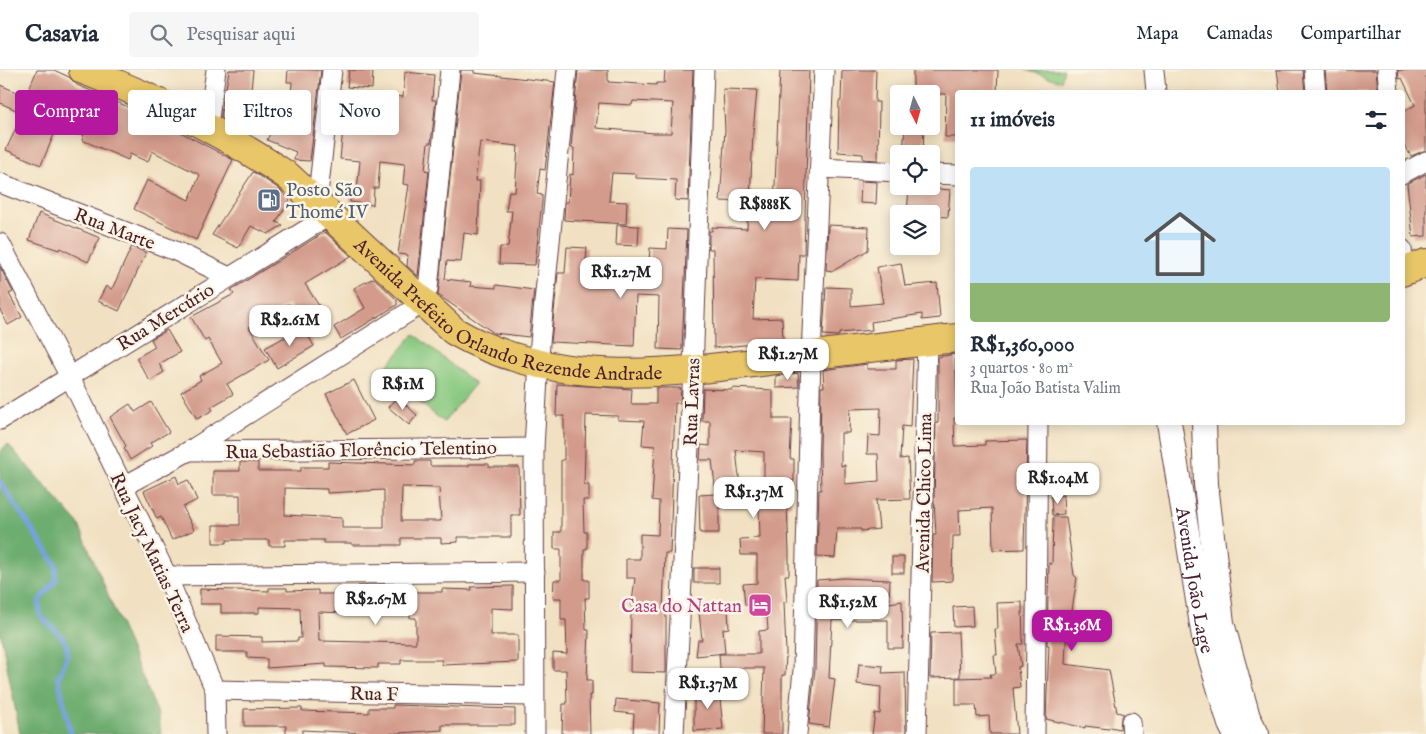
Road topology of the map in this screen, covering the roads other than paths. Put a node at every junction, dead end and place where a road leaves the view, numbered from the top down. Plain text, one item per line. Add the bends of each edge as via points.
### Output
1 (216, 70) edge
2 (332, 70) edge
3 (450, 70) edge
4 (567, 70) edge
5 (704, 70) edge
6 (824, 70) edge
7 (1154, 70) edge
8 (1314, 70) edge
9 (1387, 70) edge
10 (94, 72) edge
11 (133, 90) edge
12 (213, 90) edge
13 (1156, 90) edge
14 (1316, 90) edge
15 (1389, 90) edge
16 (215, 129) edge
17 (1426, 160) edge
18 (820, 168) junction
19 (890, 172) edge
20 (1405, 172) edge
21 (940, 174) edge
22 (955, 175) edge
23 (0, 183) edge
24 (324, 209) junction
25 (0, 243) edge
26 (229, 277) junction
27 (423, 303) junction
28 (955, 338) edge
29 (927, 341) junction
30 (811, 355) junction
31 (538, 365) junction
32 (693, 370) junction
33 (69, 375) junction
34 (0, 420) edge
35 (1038, 425) edge
36 (1169, 425) edge
37 (1204, 425) edge
38 (534, 448) junction
39 (189, 450) junction
40 (124, 486) junction
41 (535, 572) junction
42 (167, 576) junction
43 (215, 690) junction
44 (534, 696) junction
45 (1041, 733) edge
46 (216, 734) edge
47 (535, 734) edge
48 (674, 734) edge
49 (797, 734) edge
50 (917, 734) edge
51 (1235, 734) edge
52 (1257, 734) edge

1 - 12 street
2 - 24 street
3 - 27 street via 428,289
4 - 31 street
5 - 32 street, Rua Lavras
6 - 18 street
7 - 13 street
8 - 14 street
9 - 15 street
10 - 11 main road, Avenida Prefeito Orlando Rezende Andrade
16 - 24 main road, Avenida Prefeito Orlando Rezende Andrade via 288,176
17 - 20 street
18 - 19 street
18 - 30 street
21 - 22 street
23 - 26 street, Rua Marte via 178,252
24 - 26 street, Rua Mercúrio
24 - 27 main road, Avenida Prefeito Orlando Rezende Andrade
25 - 33 street, Rua Jacy Matias Terra
26 - 33 street, Rua Mercúrio
27 - 31 main road, Avenida Prefeito Orlando Rezende Andrade via 454,331 474,342
27 - 39 street
28 - 29 main road, Avenida Prefeito Orlando Rezende Andrade
29 - 30 main road, Avenida Prefeito Orlando Rezende Andrade
29 - 50 street, Avenida Chico Lima
30 - 32 main road, Avenida Prefeito Orlando Rezende Andrade
30 - 49 street via 803,670
31 - 32 main road, Avenida Prefeito Orlando Rezende Andrade via 616,374
31 - 38 street
32 - 48 street, Rua Lavras
33 - 34 street, Rua Mercúrio
33 - 40 street, Rua Jacy Matias Terra
35 - 45 street
36 - 51 street, Avenida João Lage via 1204,637
37 - 52 street, Avenida João Lage via 1206,484 1222,623 1248,718
38 - 39 street, Rua Sebastião Florêncio Telentino
38 - 41 street
39 - 40 street
40 - 42 street, Rua Jacy Matias Terra
41 - 42 street
41 - 44 street
42 - 43 street, Rua Jacy Matias Terra
43 - 44 street, Rua F
43 - 46 street, Rua Jacy Matias Terra
44 - 47 street

